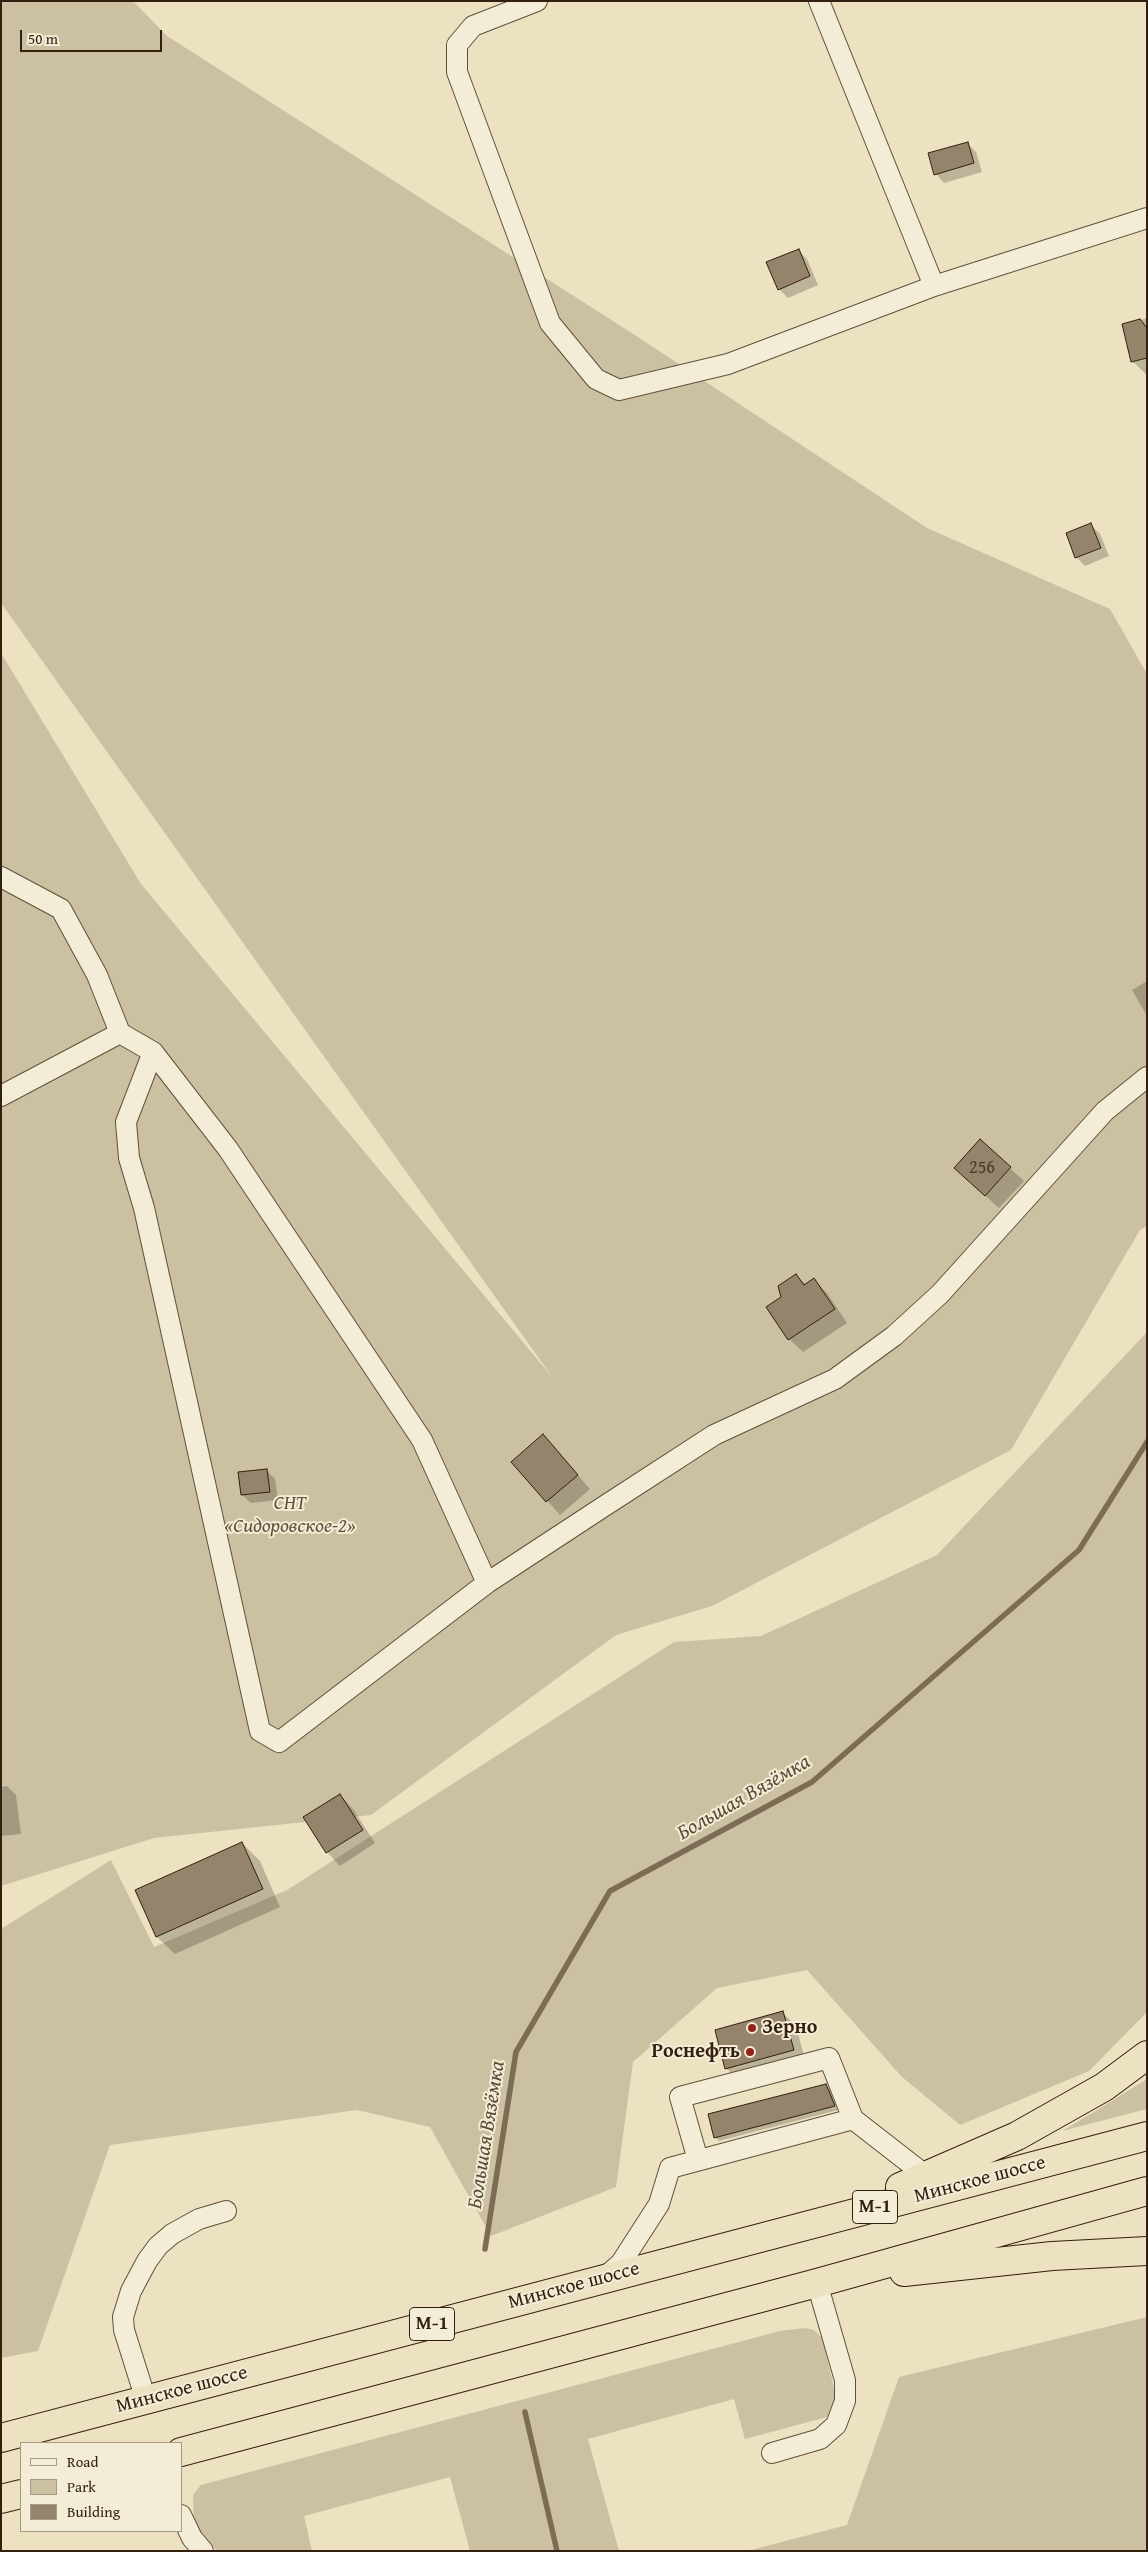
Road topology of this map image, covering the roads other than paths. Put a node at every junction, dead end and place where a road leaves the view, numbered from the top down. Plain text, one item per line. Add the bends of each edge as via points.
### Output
1 (537, 1) edge
2 (819, 1) edge
3 (1147, 218) edge
4 (934, 286) junction
5 (1, 876) edge
6 (120, 1033) junction
7 (153, 1052) junction
8 (1147, 1077) edge
9 (1, 1096) edge
10 (487, 1583) junction
11 (1147, 2056) edge
12 (853, 2119) junction
13 (1147, 2136) edge
14 (698, 2160) junction
15 (925, 2175) junction
16 (1147, 2191) edge
17 (226, 2211) dead end
18 (820, 2222) junction
19 (1147, 2252) edge
20 (604, 2278) junction
21 (824, 2281) junction
22 (146, 2400) junction
23 (1, 2438) edge
24 (182, 2452) edge
25 (772, 2453) dead end
26 (20, 2494) edge
27 (1, 2499) edge
28 (182, 2517) edge
29 (203, 2551) edge

1 - 4 street via 473,26 457,45 457,72 550,323 596,379 619,390 728,364
2 - 4 street
3 - 4 street
5 - 6 street via 61,909 97,975
6 - 7 street
6 - 9 street
7 - 10 street via 228,1149 422,1440
7 - 10 street via 126,1122 129,1158 144,1208 260,1731 279,1742
8 - 10 street via 1105,1111 940,1294 894,1336 835,1379 714,1435
11 - 15 highway via 1104,2087 1017,2136
12 - 14 street
12 - 14 street via 829,2058 680,2097
12 - 15 street
13 - 18 highway, Минское шоссе / М-1
14 - 20 street via 670,2168 659,2204 621,2263
15 - 18 highway
16 - 21 highway
17 - 22 street via 199,2219 172,2234 152,2254 131,2291 123,2317 124,2330
18 - 20 highway, Минское шоссе / М-1
19 - 21 highway via 1052,2256
20 - 22 highway, Минское шоссе / М-1
21 - 24 highway
21 - 25 street via 844,2380 845,2401 836,2425 820,2439
22 - 23 highway, Минское шоссе / М-1
26 - 27 highway
28 - 29 street via 192,2538

